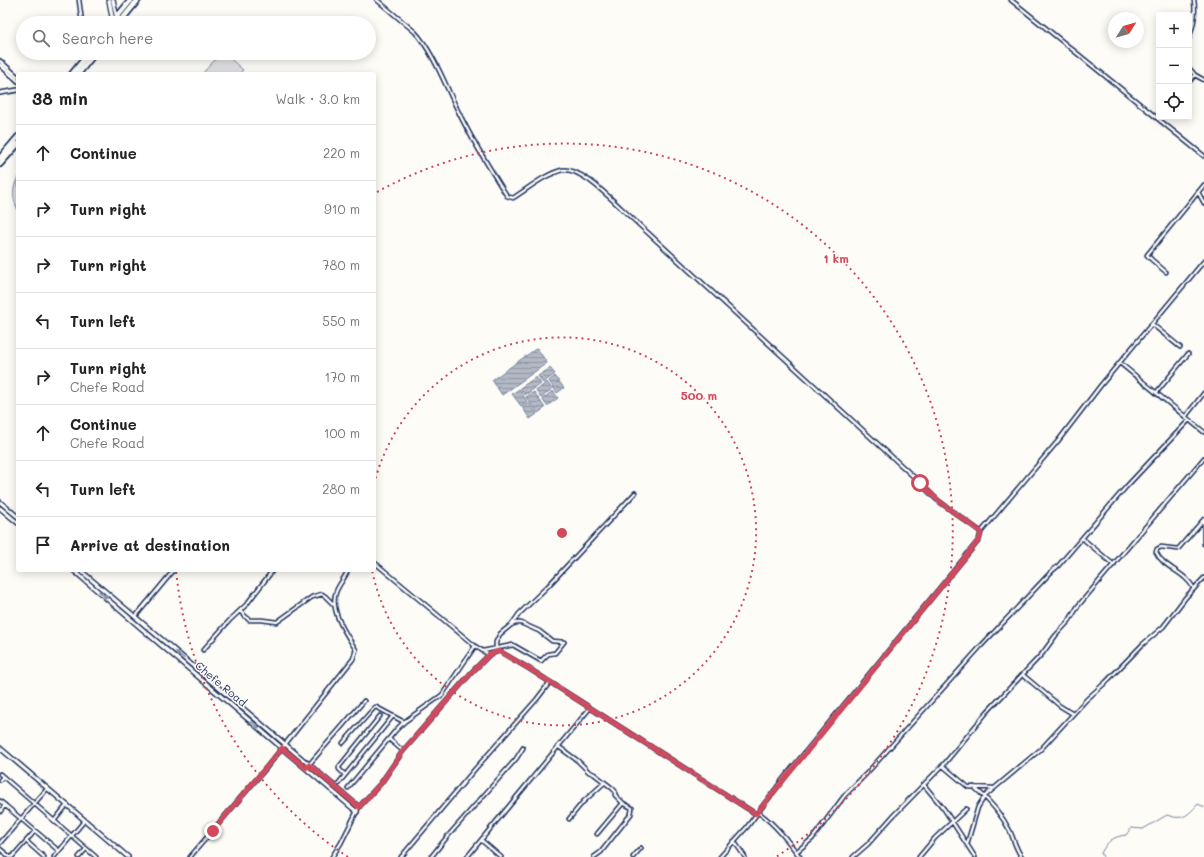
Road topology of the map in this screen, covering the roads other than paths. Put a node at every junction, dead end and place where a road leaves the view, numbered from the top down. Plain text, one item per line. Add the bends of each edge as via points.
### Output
1 (79, 0) edge
2 (109, 0) edge
3 (113, 0) edge
4 (131, 0) edge
5 (138, 0) edge
6 (378, 0) edge
7 (1011, 0) edge
8 (1194, 0) edge
9 (81, 16) edge
10 (112, 16) edge
11 (117, 16) edge
12 (121, 16) edge
13 (123, 16) edge
14 (1192, 31) edge
15 (82, 60) edge
16 (89, 60) edge
17 (0, 61) edge
18 (0, 65) edge
19 (1192, 71) edge
20 (74, 72) edge
21 (80, 72) edge
22 (1196, 74) junction
23 (16, 75) edge
24 (1192, 79) edge
25 (16, 80) edge
26 (1204, 80) edge
27 (16, 90) edge
28 (0, 93) edge
29 (1156, 116) edge
30 (1161, 120) edge
31 (16, 139) edge
32 (16, 146) edge
33 (1, 156) edge
34 (1204, 156) edge
35 (0, 164) edge
36 (1204, 185) edge
37 (1198, 192) junction
38 (1204, 203) edge
39 (1204, 261) edge
40 (1166, 272) dead end
41 (1152, 324) junction
42 (1180, 347) dead end
43 (1188, 354) dead end
44 (1120, 363) junction
45 (1156, 393) junction
46 (1204, 393) edge
47 (1185, 417) junction
48 (1189, 420) junction
49 (1204, 432) edge
50 (1204, 458) edge
51 (635, 493) dead end
52 (0, 502) edge
53 (0, 508) edge
54 (16, 515) edge
55 (1204, 519) edge
56 (16, 521) edge
57 (981, 532) junction
58 (1082, 538) junction
59 (1204, 544) edge
60 (376, 564) edge
61 (1114, 565) junction
62 (75, 572) edge
63 (82, 572) edge
64 (172, 572) edge
65 (272, 572) edge
66 (347, 572) edge
67 (1204, 578) edge
68 (1194, 589) junction
69 (334, 605) junction
70 (240, 611) junction
71 (135, 617) junction
72 (511, 625) junction
73 (475, 646) junction
74 (496, 648) junction
75 (203, 650) dead end
76 (482, 651) junction
77 (489, 655) junction
78 (1023, 675) junction
79 (550, 682) junction
80 (364, 701) dead end
81 (590, 708) junction
82 (1073, 714) junction
83 (380, 716) dead end
84 (393, 716) junction
85 (404, 722) junction
86 (389, 739) junction
87 (343, 743) dead end
88 (284, 744) junction
89 (559, 747) junction
90 (282, 748) junction
91 (523, 748) dead end
92 (1, 750) edge
93 (403, 751) junction
94 (309, 765) junction
95 (942, 766) junction
96 (306, 768) junction
97 (0, 774) edge
98 (345, 775) junction
99 (3, 777) junction
100 (0, 780) edge
101 (604, 783) junction
102 (338, 784) dead end
103 (924, 785) junction
104 (974, 787) junction
105 (348, 788) dead end
106 (993, 788) junction
107 (47, 789) junction
108 (985, 796) junction
109 (0, 801) edge
110 (623, 803) junction
111 (33, 804) junction
112 (5, 805) junction
113 (67, 805) junction
114 (359, 807) junction
115 (966, 809) dead end
116 (0, 812) edge
117 (357, 812) junction
118 (756, 814) junction
119 (22, 818) junction
120 (85, 820) junction
121 (569, 820) dead end
122 (54, 821) junction
123 (953, 822) junction
124 (36, 831) junction
125 (597, 834) dead end
126 (72, 836) junction
127 (482, 840) junction
128 (26, 841) junction
129 (734, 841) junction
130 (0, 843) edge
131 (967, 844) junction
132 (86, 848) junction
133 (641, 848) dead end
134 (0, 849) edge
135 (59, 851) junction
136 (796, 852) junction
137 (11, 857) edge
138 (44, 857) edge
139 (54, 857) edge
140 (79, 857) edge
141 (96, 857) edge
142 (128, 857) edge
143 (190, 857) edge
144 (332, 857) edge
145 (401, 857) edge
146 (431, 857) edge
147 (467, 857) edge
148 (501, 857) edge
149 (594, 857) edge
150 (633, 857) edge
151 (720, 857) edge
152 (746, 857) edge
153 (800, 857) edge
154 (853, 857) edge
155 (918, 857) edge
156 (975, 857) edge
157 (1022, 857) edge

1 - 9 street
2 - 10 main road
3 - 11 main road
4 - 12 highway
5 - 13 highway
6 - 57 street via 420,38 466,128 507,196 513,198 563,170 573,171 585,178 658,242 936,499
7 - 29 street
8 - 14 street
15 - 20 highway
16 - 21 highway
17 - 23 street
18 - 25 street
19 - 22 street
22 - 24 street
22 - 26 street
27 - 28 street
30 - 34 street
31 - 33 highway
32 - 35 highway
36 - 37 street
37 - 38 street
37 - 40 street via 1147,255
39 - 41 street
41 - 42 street
41 - 44 street
43 - 45 street
44 - 45 street
44 - 57 street
45 - 47 street
46 - 47 street
47 - 48 street
48 - 49 street
48 - 58 street
50 - 61 street
51 - 72 street
52 - 54 street
53 - 56 street
55 - 59 street
55 - 68 street via 1178,549 1161,547 1156,552 1160,559
57 - 118 street via 979,540
58 - 61 street
58 - 136 street via 844,795 812,839
60 - 73 street
61 - 78 street
62 -> 90 street, Chefe Road
63 - 71 street, Chefe Road
64 - 71 street
65 - 70 street
66 - 69 street via 336,592
67 - 68 street
68 - 82 street via 1163,626
69 - 70 street via 326,596 317,595 277,622 249,620
69 - 88 street via 344,631 356,651 353,659
70 - 75 street
88 -> 71 street, Chefe Road
72 - 74 street via 500,634
72 - 74 street via 521,623 539,631 552,641 564,642 555,653 548,654 540,661 513,645
73 - 76 street
73 - 85 street via 442,695
74 - 76 street
76 - 77 street
77 - 79 street via 499,651
77 - 93 street
78 - 82 street
78 - 95 street via 987,712
79 - 81 street
79 - 145 street
80 - 94 street
81 - 89 street
81 - 118 street
82 - 106 street via 1041,749
83 - 98 street via 339,766
84 - 85 street
84 - 87 street via 374,708
84 - 98 street
85 - 86 street
86 - 93 street
86 - 105 street
88 - 90 street
88 - 94 street, Chefe Road
89 - 101 street
89 - 127 street
90 - 96 street, Chefe Road
90 - 143 street
91 - 146 street
92 - 107 street
93 - 114 street via 381,783
94 - 96 street
94 - 114 street, Chefe Road
95 - 103 street
95 - 104 street via 966,785
96 - 117 street, Chefe Road
97 - 99 street
98 - 102 street
99 - 100 street
99 - 111 street
101 - 110 street via 615,791
101 - 121 street via 583,802
103 - 123 street
103 - 154 street
104 - 106 street
104 - 108 street
106 - 108 street
107 - 111 street
107 - 113 street
108 - 131 street via 978,807
108 - 157 street via 1003,818
109 - 112 street
110 - 125 street
110 - 149 street via 632,808 631,814 601,852
111 - 119 street
111 - 122 street
112 - 116 street
112 - 119 street
113 - 120 street
113 - 122 street
114 - 117 street
115 - 123 street
117 - 144 street
118 - 129 street
118 - 136 street via 759,813 773,825
119 - 124 street
119 - 130 street
120 - 126 street
120 - 142 street
122 - 126 street
123 - 131 street
123 - 155 street
124 - 128 street
124 - 135 street
126 - 132 street
126 - 135 street
127 - 147 street
127 - 148 street
128 - 137 street
128 - 138 street
129 - 151 street
129 - 152 street
131 - 156 street
132 - 140 street
132 - 141 street
133 - 150 street
134 - 137 street
135 - 139 street
136 - 153 street

